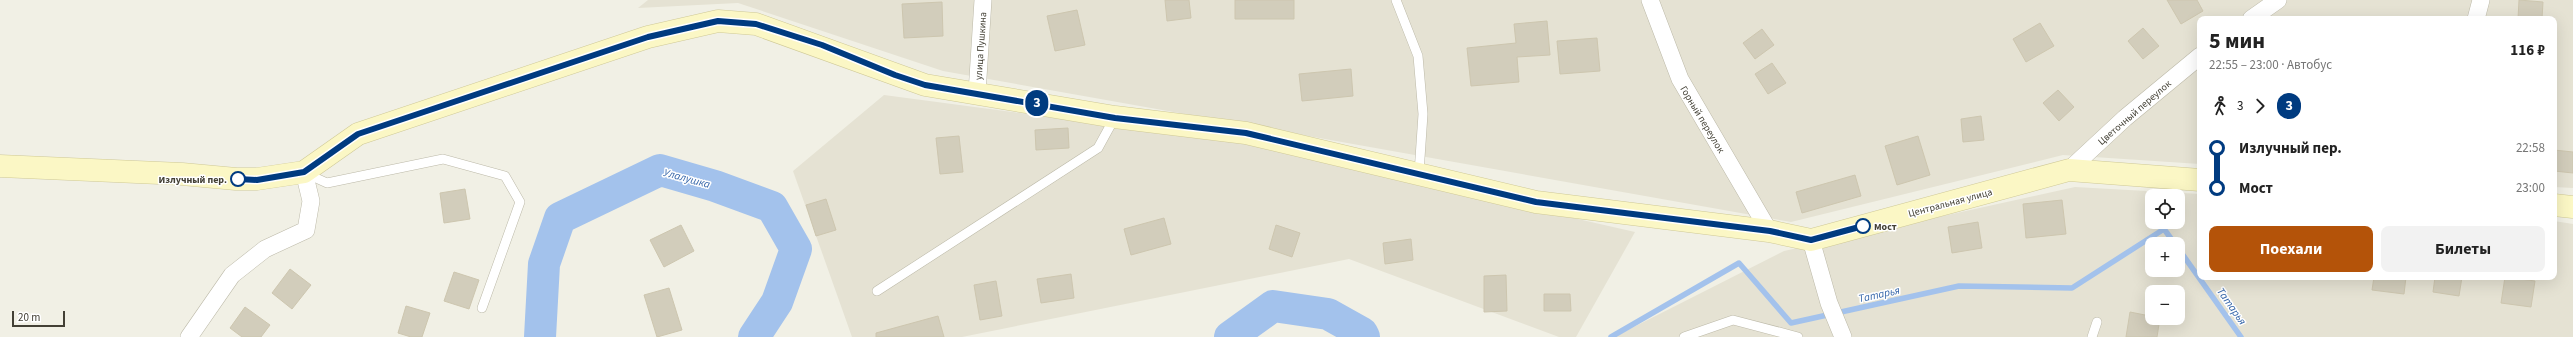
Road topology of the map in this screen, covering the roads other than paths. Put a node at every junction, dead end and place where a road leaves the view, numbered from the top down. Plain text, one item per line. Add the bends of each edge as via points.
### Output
1 (983, 0) edge
2 (1396, 0) edge
3 (1650, 0) edge
4 (2278, 0) edge
5 (2480, 0) edge
6 (2255, 16) edge
7 (2477, 16) edge
8 (2197, 58) edge
9 (976, 93) junction
10 (1115, 118) junction
11 (0, 166) edge
12 (2069, 170) junction
13 (304, 172) junction
14 (1418, 173) junction
15 (2197, 180) edge
16 (2557, 205) edge
17 (2573, 207) edge
18 (1770, 231) junction
19 (1811, 240) junction
20 (877, 291) dead end
21 (482, 308) dead end
22 (2097, 322) dead end
23 (1841, 333) edge
24 (189, 337) edge
25 (1684, 337) edge
26 (1798, 337) edge
27 (2092, 337) edge

1 - 9 street, улица Пушкина
2 - 14 lane via 1418,56 1423,114
3 - 18 street, Горный переулок via 1680,79
4 - 6 street
5 - 7 street
8 - 12 street, Цветочный переулок via 2125,118
9 - 10 street, Центральная улица
9 - 13 street, Центральная улица via 925,85 822,45 756,24 718,21 648,37 358,134
10 - 14 street, Центральная улица via 1246,133
10 - 20 lane via 1098,148
11 - 13 street via 257,180
12 - 15 street, Центральная улица
12 - 19 street, Центральная улица
13 - 21 lane via 327,183 443,159 505,176 520,202
13 - 24 street via 311,201 306,230 265,249 232,275
14 - 18 street, Центральная улица via 1536,202
16 - 17 street
18 - 19 street, Центральная улица
19 - 23 street via 1829,303
22 - 27 lane
25 - 26 lane via 1733,320

